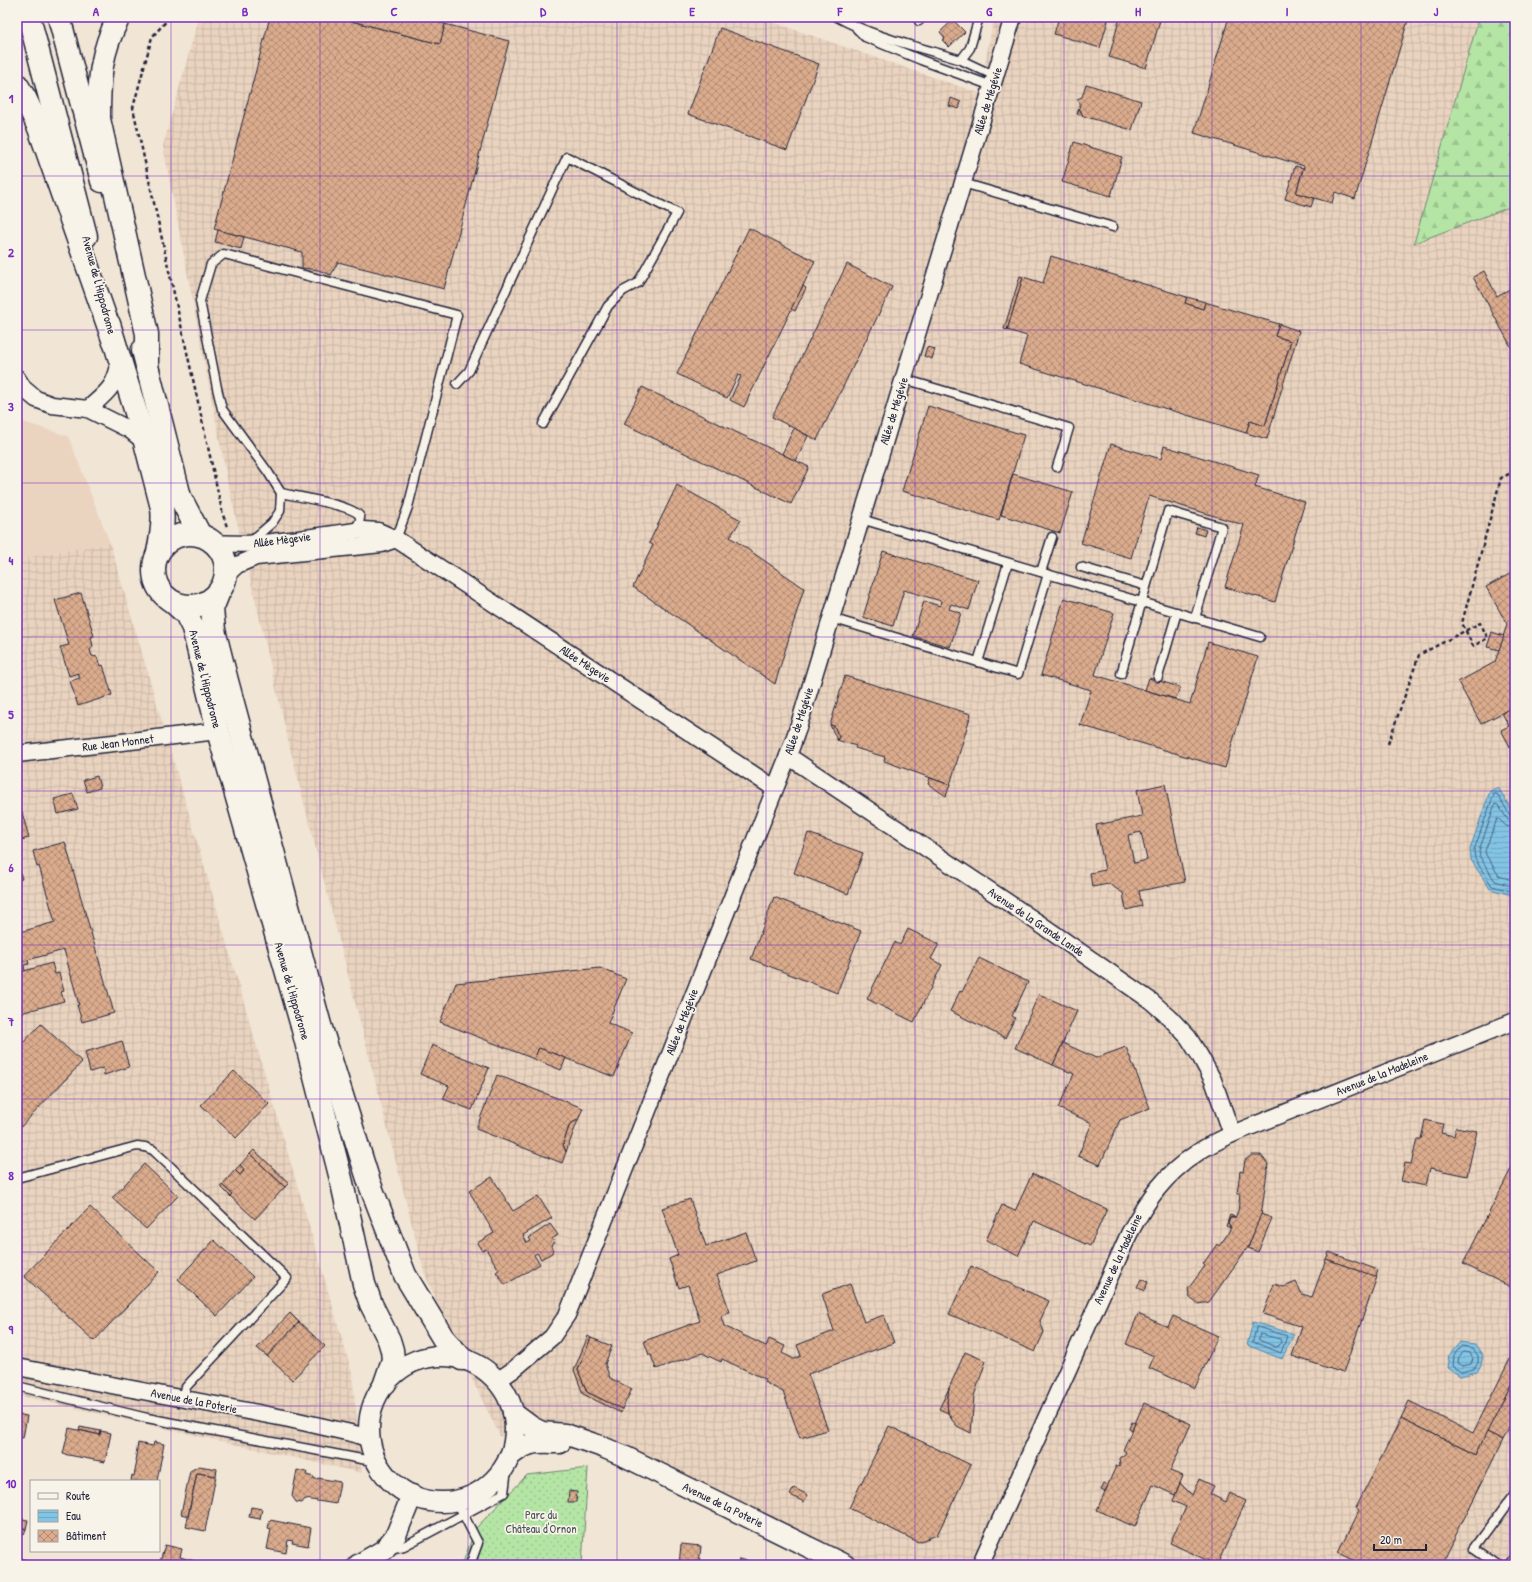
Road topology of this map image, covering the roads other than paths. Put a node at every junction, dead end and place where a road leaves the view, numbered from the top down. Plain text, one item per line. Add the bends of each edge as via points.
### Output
1 (29, 17) edge
2 (59, 17) edge
3 (118, 17) edge
4 (837, 17) edge
5 (978, 17) edge
6 (1013, 17) edge
7 (853, 26) junction
8 (961, 60) junction
9 (994, 81) junction
10 (17, 85) edge
11 (963, 183) junction
12 (1113, 227) dead end
13 (117, 352) junction
14 (147, 369) junction
15 (17, 378) edge
16 (904, 378) junction
17 (457, 384) dead end
18 (88, 409) junction
19 (543, 424) dead end
20 (145, 442) junction
21 (1057, 467) dead end
22 (281, 493) junction
23 (861, 519) junction
24 (353, 532) junction
25 (1052, 537) dead end
26 (396, 539) junction
27 (224, 542) junction
28 (158, 552) junction
29 (1008, 562) junction
30 (1081, 567) dead end
31 (1045, 573) junction
32 (222, 584) junction
33 (1146, 586) junction
34 (1142, 602) junction
35 (174, 603) junction
36 (1177, 612) junction
37 (831, 618) junction
38 (1195, 618) junction
39 (1260, 637) dead end
40 (978, 662) junction
41 (1121, 674) dead end
42 (1158, 677) dead end
43 (218, 731) junction
44 (17, 754) edge
45 (788, 756) junction
46 (774, 788) junction
47 (1515, 1021) edge
48 (1232, 1134) junction
49 (17, 1178) edge
50 (462, 1359) junction
51 (17, 1367) edge
52 (497, 1381) junction
53 (384, 1383) junction
54 (17, 1386) edge
55 (183, 1399) junction
56 (513, 1413) junction
57 (369, 1438) junction
58 (600, 1446) junction
59 (509, 1458) junction
60 (377, 1462) junction
61 (1515, 1492) edge
62 (412, 1495) junction
63 (460, 1508) junction
64 (384, 1550) junction
65 (1515, 1559) edge
66 (358, 1565) edge
67 (470, 1565) edge
68 (845, 1565) edge
69 (980, 1565) edge
70 (1497, 1565) edge
71 (1510, 1565) edge

1 - 13 main road, Avenue de l'Hippodrome
2 - 14 main road via 94,148
3 - 14 main road via 102,60 99,120 147,334
4 - 7 lane
5 - 8 lane via 970,48
6 - 9 street, Allée de Mégévie
7 - 8 lane
7 - 9 lane via 865,37 921,60
8 - 9 lane
9 - 11 street, Allée de Mégévie
10 - 13 main road via 39,128
11 - 12 lane
11 - 16 street, Allée de Mégévie
13 - 18 street via 117,377 108,391
13 - 20 main road, Avenue de l'Hippodrome
14 - 27 main road via 180,497 187,512
15 - 18 street via 24,389 52,405
16 - 21 lane via 1069,428
16 - 23 street, Allée de Mégévie
17 - 19 lane via 469,371 567,157 677,213 638,283 623,291 608,306
18 - 20 street via 130,430
20 - 28 main road, Avenue de l'Hippodrome via 163,518
22 - 24 lane via 356,512 360,519
22 - 26 lane via 222,409 200,301 211,264 224,254 457,315 408,507
22 - 27 lane via 280,511 272,523
23 - 29 lane
23 - 37 street, Allée de Mégévie
24 - 26 street, Allée Mègevie via 378,531
24 - 27 street, Allée Mègevie
25 - 31 lane
26 - 32 street, Allée Mègevie via 382,544 256,557 237,565
26 - 46 street, Allée Mègevie
27 - 28 main road via 188,534 176,537
27 - 32 main road via 226,565
28 - 35 main road via 154,571 155,581 166,597
29 - 31 lane
29 - 40 lane
30 - 33 lane
31 - 34 lane
31 - 40 lane via 1018,674
32 - 35 main road via 209,601 198,606
32 - 50 main road, Avenue de l'Hippodrome via 212,609 214,630 320,1025 369,1182 405,1275 443,1338
33 - 34 lane
33 - 38 lane via 1168,511 1222,527
34 - 36 lane
34 - 41 lane
35 - 43 main road, Avenue de l'Hippodrome via 186,614 192,628
36 - 38 lane
36 - 42 lane
37 - 40 lane
37 - 45 street, Allée de Mégévie
38 - 39 lane
43 - 44 street, Rue Jean Monnet
43 - 53 main road, Avenue de l'Hippodrome via 302,1026 342,1183 364,1284 392,1350 393,1360
45 - 46 street, Allée de Mégévie
45 - 48 street, Avenue de la Grande Lande via 1151,1001 1188,1037 1200,1056 1213,1080
46 - 52 street, Allée de Mégévie via 567,1315 552,1337 514,1370
47 - 48 street, Avenue de la Madeleine
48 - 69 street, Avenue de la Madeleine via 1198,1152 1181,1165 1163,1181 1141,1212 1126,1240
49 - 55 lane via 137,1146 146,1147 153,1150 287,1278 186,1387
50 - 52 street via 481,1367
50 - 53 street via 448,1356 420,1359 400,1369
51 - 55 street, Avenue de la Poterie
52 - 56 street
53 - 57 street via 371,1409
54 - 60 lane via 147,1418
55 - 57 street, Avenue de la Poterie via 289,1419
56 - 58 street, Avenue de la Poterie via 532,1428 542,1432 565,1434
56 - 59 street via 515,1436
57 - 60 street
58 - 59 street, Avenue de la Poterie via 531,1443
58 - 68 street, Avenue de la Poterie
59 - 63 street via 487,1486 470,1496
60 - 62 street via 392,1482
61 - 70 lane via 1474,1549
62 - 63 street
62 - 64 street via 396,1535
63 - 64 lane via 404,1546
63 - 67 lane via 478,1542
64 - 66 street
65 - 71 lane

